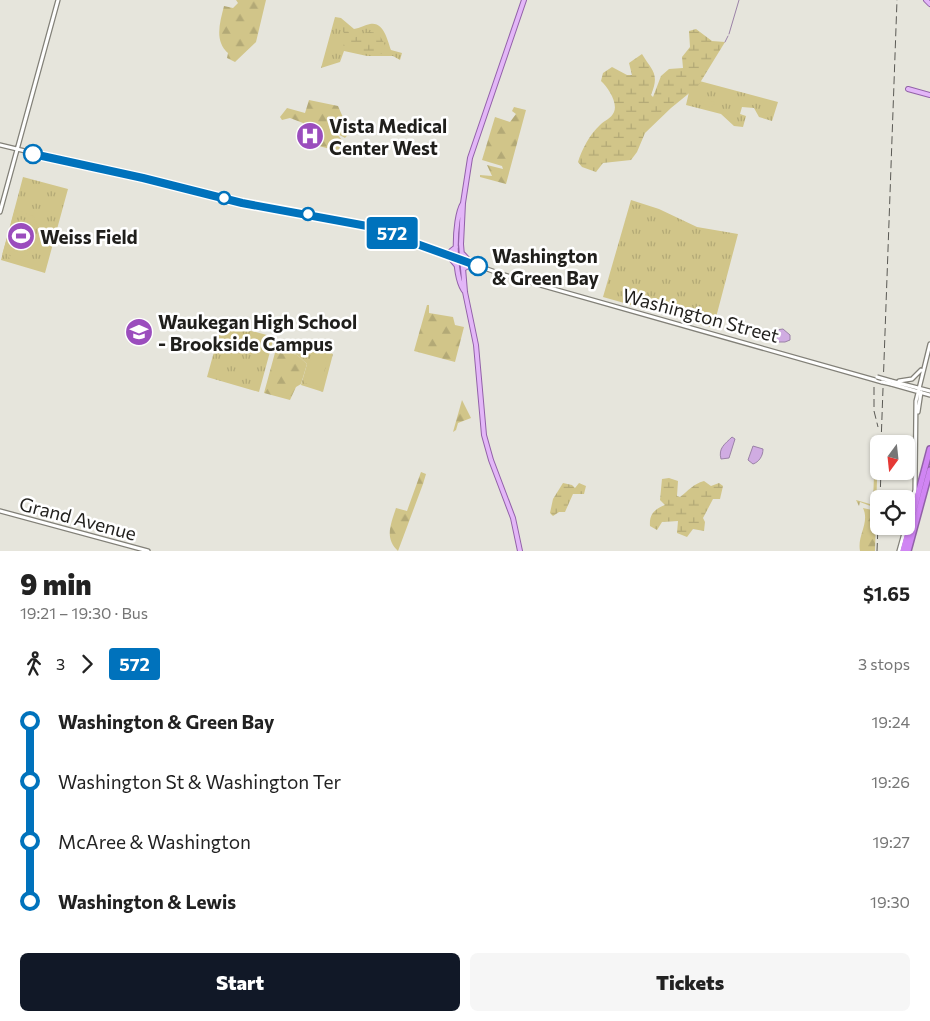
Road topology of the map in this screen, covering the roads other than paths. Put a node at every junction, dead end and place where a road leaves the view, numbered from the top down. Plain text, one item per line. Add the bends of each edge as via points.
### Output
1 (58, 0) edge
2 (524, 0) edge
3 (926, 0) edge
4 (930, 4) edge
5 (908, 89) dead end
6 (930, 95) edge
7 (0, 146) edge
8 (17, 150) junction
9 (463, 203) junction
10 (0, 212) edge
11 (456, 247) junction
12 (462, 250) junction
13 (447, 254) junction
14 (457, 258) junction
15 (462, 260) junction
16 (472, 264) junction
17 (458, 267) junction
18 (463, 269) junction
19 (465, 292) junction
20 (930, 344) edge
21 (923, 367) junction
22 (892, 382) junction
23 (919, 391) junction
24 (930, 393) edge
25 (930, 449) edge
26 (930, 470) edge
27 (915, 490) edge
28 (0, 511) edge
29 (903, 535) edge
30 (148, 551) edge
31 (520, 551) edge
32 (899, 551) edge
33 (903, 551) edge
34 (908, 551) edge

1 - 8 main road
2 - 9 main road via 471,153
3 - 4 main road
5 - 6 main road
7 - 8 main road, Washington Street
8 - 10 main road
8 - 13 main road, Washington Street via 242,203 367,226
9 - 11 main road
9 - 12 main road
11 - 13 main road
11 - 14 main road
12 - 15 main road
12 - 16 main road
13 - 14 main road, Washington Street
13 - 17 main road
14 - 15 main road, Washington Street
14 - 17 main road
15 - 16 main road, Washington Street
15 - 18 main road
16 - 18 main road
16 - 22 main road, Washington Street, bridge
17 - 19 main road
18 - 19 main road
19 - 31 main road via 476,345 484,435 513,518
20 - 21 main road
21 - 22 main road via 912,379
21 - 23 main road
22 - 23 main road, Washington Street
23 - 24 main road, Washington Street
23 - 27 main road
25 - 33 highway
26 - 34 highway
28 - 30 main road, Grand Avenue
29 - 32 main road

